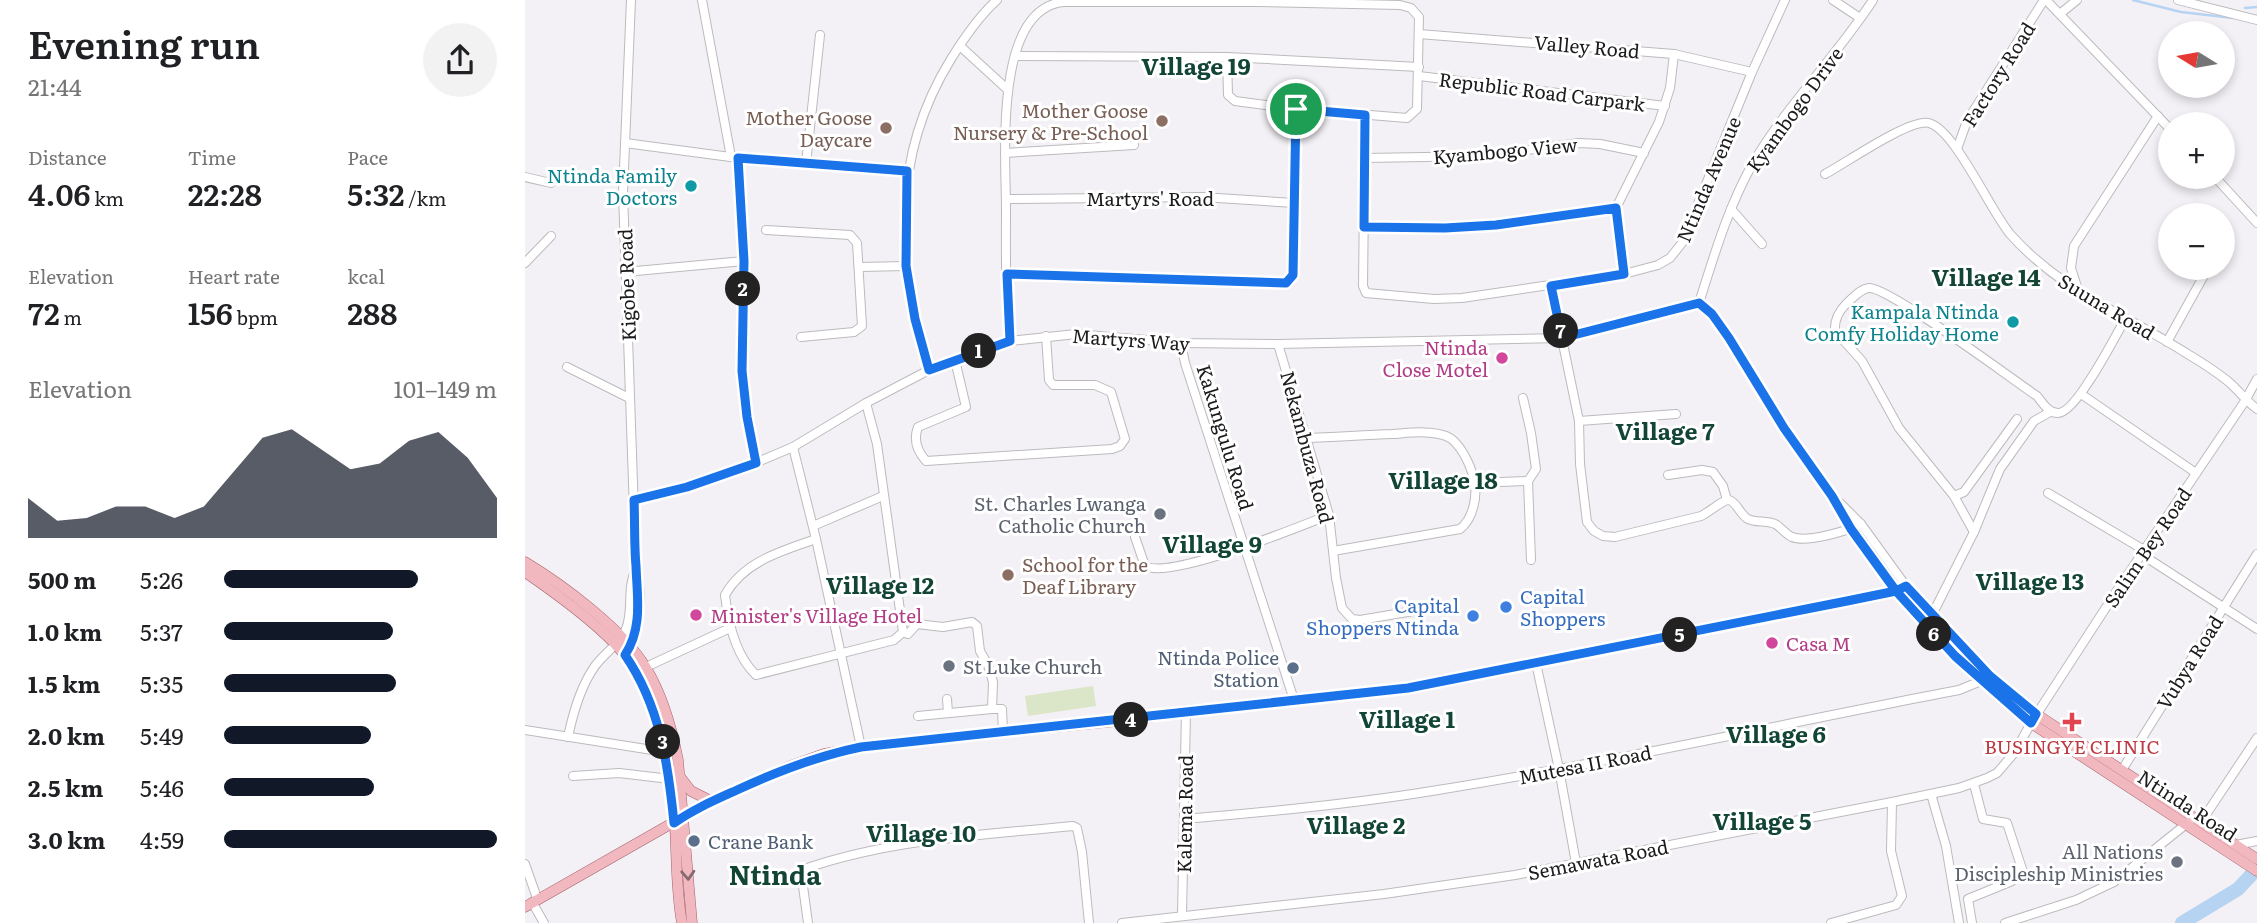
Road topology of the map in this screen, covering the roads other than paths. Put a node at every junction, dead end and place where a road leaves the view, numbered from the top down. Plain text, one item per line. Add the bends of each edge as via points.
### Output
1 (631, 0) edge
2 (702, 0) edge
3 (997, 0) edge
4 (1785, 0) edge
5 (1833, 0) edge
6 (1873, 0) edge
7 (2045, 0) edge
8 (2077, 0) edge
9 (2178, 0) edge
10 (1301, 1) edge
11 (2061, 13) junction
12 (1860, 18) junction
13 (2257, 20) edge
14 (1419, 34) junction
15 (820, 35) dead end
16 (960, 46) junction
17 (1674, 54) junction
18 (1015, 56) junction
19 (1227, 57) junction
20 (1419, 71) junction
21 (1752, 72) junction
22 (1008, 90) junction
23 (1665, 106) junction
24 (1296, 109) junction
25 (1365, 115) junction
26 (2158, 116) joint
27 (625, 144) junction
28 (1134, 145) dead end
29 (1957, 149) junction
30 (1005, 153) junction
31 (1644, 153) junction
32 (734, 157) junction
33 (1365, 158) junction
34 (806, 164) junction
35 (907, 171) junction
36 (1825, 174) dead end
37 (525, 177) edge
38 (551, 183) dead end
39 (2226, 189) edge
40 (1006, 199) junction
41 (1294, 203) junction
42 (1616, 208) junction
43 (1731, 209) junction
44 (2257, 223) edge
45 (1364, 227) junction
46 (766, 230) dead end
47 (551, 236) dead end
48 (1762, 244) dead end
49 (744, 261) junction
50 (525, 263) edge
51 (906, 266) junction
52 (860, 267) junction
53 (625, 272) junction
54 (1007, 274) junction
55 (1624, 274) junction
56 (2202, 280) edge
57 (1551, 286) junction
58 (2079, 293) junction
59 (1699, 303) junction
60 (2125, 319) junction
61 (1046, 336) junction
62 (801, 337) dead end
63 (1562, 338) junction
64 (1010, 341) junction
65 (2168, 342) junction
66 (1181, 343) junction
67 (1278, 344) junction
68 (955, 360) junction
69 (567, 367) dead end
70 (929, 370) junction
71 (2257, 379) edge
72 (2081, 394) junction
73 (2037, 396) junction
74 (629, 398) junction
75 (1523, 398) dead end
76 (2245, 401) junction
77 (866, 403) junction
78 (2257, 409) edge
79 (2050, 412) junction
80 (1676, 414) dead end
81 (2017, 419) dead end
82 (1579, 421) junction
83 (2034, 421) junction
84 (1306, 438) junction
85 (793, 447) junction
86 (756, 463) junction
87 (2196, 473) junction
88 (1668, 475) dead end
89 (1528, 481) junction
90 (1475, 483) junction
91 (2048, 494) dead end
92 (883, 496) junction
93 (1832, 496) junction
94 (1954, 496) junction
95 (1727, 499) junction
96 (634, 500) junction
97 (1329, 515) junction
98 (1861, 524) junction
99 (813, 526) junction
100 (1851, 529) junction
101 (1974, 532) junction
102 (1135, 537) dead end
103 (817, 539) junction
104 (1243, 548) junction
105 (1333, 551) junction
106 (2142, 552) junction
107 (2257, 554) edge
108 (1531, 560) dead end
109 (525, 562) edge
110 (525, 572) edge
111 (1901, 589) junction
112 (1443, 606) dead end
113 (2223, 607) junction
114 (1933, 615) junction
115 (1926, 624) junction
116 (730, 628) junction
117 (2257, 629) edge
118 (903, 632) junction
119 (623, 647) junction
120 (841, 653) junction
121 (1536, 663) junction
122 (646, 667) junction
123 (1985, 679) junction
124 (947, 699) dead end
125 (1294, 700) junction
126 (992, 709) junction
127 (1186, 711) junction
128 (948, 713) junction
129 (918, 716) dead end
130 (2034, 718) junction
131 (525, 730) edge
132 (1003, 733) junction
133 (568, 737) junction
134 (2257, 738) edge
135 (861, 747) junction
136 (665, 751) junction
137 (1559, 769) junction
138 (2122, 770) junction
139 (573, 776) dead end
140 (675, 778) junction
141 (1974, 784) junction
142 (1931, 794) junction
143 (711, 801) junction
144 (1892, 803) junction
145 (684, 816) junction
146 (1184, 819) junction
147 (2194, 821) junction
148 (674, 823) junction
149 (2257, 841) edge
150 (2236, 845) junction
151 (2257, 859) edge
152 (1576, 863) junction
153 (525, 864) edge
154 (2257, 871) edge
155 (531, 902) edge
156 (1182, 916) junction
157 (544, 923) edge
158 (682, 923) edge
159 (692, 923) edge
160 (808, 923) edge
161 (1089, 923) edge
162 (1122, 923) edge
163 (1831, 923) edge
164 (1959, 923) edge
165 (1972, 923) edge
166 (2005, 923) edge

1 - 27 street, Kigobe Road
2 - 32 street
3 - 16 street
4 - 21 street, Ntinda Avenue
5 - 12 street
6 - 12 street, Kyambogo Drive
7 - 11 street, Factory Road
7 - 29 street, Factory Road via 1967,121
8 - 11 street
9 - 13 street
10 - 14 street via 1400,5 1417,12
10 - 18 street via 1056,4 1029,23
11 - 26 street, Factory Road
12 - 43 street, Kyambogo Drive via 1765,144
14 - 17 street, Valley Road
14 - 20 street
15 - 34 street
16 - 22 street
16 - 35 street via 922,116
17 - 21 street, Valley Road
17 - 23 street
18 - 19 street, Republic Road Carpark
18 - 22 street
19 - 20 street, Republic Road Carpark
19 - 24 street via 1231,99
20 - 23 street, Republic Road Carpark
20 - 25 street via 1419,103 1412,116
21 - 55 street, Ntinda Avenue via 1678,250 1658,265
22 - 30 street
23 - 31 street
24 - 25 street
24 - 41 street
25 - 33 street
26 - 58 street via 2074,246 2071,268
27 - 32 street
27 - 53 street, Kigobe Road
28 - 30 street
29 - 36 street, Suuna Road via 1935,125 1921,122
29 - 58 street, Suuna Road via 2007,230
30 - 40 street
31 - 33 street, Kyambogo View via 1589,143 1483,156
31 - 42 street
32 - 34 street
32 - 49 street
33 - 45 street
34 - 35 street
35 - 51 street
37 - 38 street
39 - 44 street
40 - 41 street, Martyrs' Road via 1202,197
40 - 54 street
41 - 54 street via 1293,275 1286,283
42 - 45 street via 1496,225
42 - 55 street
43 - 48 street
43 - 59 street, Kyambogo Drive
45 - 57 street, Ntinda Avenue via 1363,286 1371,295 1434,299
46 - 52 street via 850,235 857,243
47 - 50 street
49 - 53 street
49 - 86 street via 742,371
51 - 52 street
51 - 70 street
52 - 62 street via 862,326 853,332
53 - 74 street, Kigobe Road
54 - 64 street
55 - 57 street, Ntinda Avenue
56 - 65 street
57 - 63 street
58 - 60 street, Suuna Road
59 - 63 street, Martyrs Way
59 - 93 street via 1718,322
60 - 65 street, Suuna Road
60 - 72 street
61 - 64 street, Martyrs Way
61 - 66 street, Martyrs Way via 1076,334
61 - 68 street via 1049,380 1053,385 1095,385 1111,392 1125,439 1121,446 926,461 917,449 918,427 966,407
63 - 67 street, Martyrs Way
63 - 82 street
64 - 68 street, Martyrs Way
65 - 76 street, Suuna Road via 2221,375
66 - 67 street, Martyrs Way
66 - 104 street, Kakungulu Road
67 - 84 street, Nekambuza Road
68 - 70 street, Martyrs Way
69 - 74 street
70 - 77 street, Martyrs Way
71 - 76 street, Salim Bey Road
72 - 79 street via 2066,412
72 - 87 street
73 - 79 street
73 - 83 street
73 - 94 street via 1877,289 1860,291 1844,306 1836,317 1835,331 1858,355 1899,428
74 - 96 street, Kigobe Road
75 - 89 street via 1535,469
76 - 78 street, Suuna Road
76 - 87 street, Salim Bey Road
77 - 85 street, Martyrs Way
77 - 92 street
79 - 83 street
80 - 82 street
81 - 94 street via 1964,492
82 - 95 street via 1587,522 1603,536 1626,535 1701,516
83 - 101 street via 2000,469
84 - 90 street via 1426,432 1446,436 1469,463
84 - 97 street, Nekambuza Road
85 - 86 street, Martyrs Way
85 - 99 street
86 - 96 street, Martyrs Way
87 - 106 street, Salim Bey Road
88 - 95 street via 1713,472
89 - 90 street
89 - 108 street
90 - 105 street via 1469,522 1460,529
91 - 106 street
92 - 99 street
92 - 118 street
93 - 98 street
93 - 100 street
94 - 101 street
95 - 100 street via 1749,520 1773,523 1795,538
96 - 119 street, Kigobe Road via 636,570
97 - 104 street
97 - 105 street, Nekambuza Road
98 - 100 street
98 - 111 street
99 - 103 street
100 - 111 street
101 - 114 street
102 - 104 street via 1142,561 1150,569
103 - 116 street via 776,553 742,573 725,595
103 - 120 street
104 - 125 street, Kakungulu Road
105 - 112 street, Nekambuza Road via 1342,608 1352,620
106 - 113 street
106 - 130 street, Salim Bey Road
107 - 113 street, Vubya Road
109 - 119 main road via 551,579
110 - 119 main road
111 - 114 main road
111 - 115 main road
111 - 121 main road
113 - 117 street
113 - 138 street, Vubya Road
114 - 115 street
114 - 123 main road
115 - 123 main road
116 - 120 street via 756,676
116 - 122 street
118 - 120 street via 894,640
118 - 126 street via 908,634 917,624 943,627 972,622 977,626 980,652 993,682
119 - 122 main road
119 - 133 street via 595,666 575,703
119 - 136 main road via 646,691
120 - 135 street
121 - 125 main road via 1408,688
121 - 137 street
122 - 140 main road via 674,739
123 - 130 main road, Ntinda Road
123 - 137 street, Mutesa II Road via 1959,690
124 - 128 street
125 - 127 main road
126 - 128 street
126 - 132 street via 1002,709
127 - 132 main road
127 - 146 street, Kalema Road
128 - 129 street
130 - 138 main road, Ntinda Road
130 - 141 street, Semawata Road via 1997,773
130 - 147 main road, Ntinda Road
131 - 133 street
132 - 135 main road
133 - 136 street
134 - 147 street
135 - 143 main road via 824,754
136 - 140 main road
137 - 146 street, Mutesa II Road via 1366,801
137 - 152 street
138 - 147 main road, Ntinda Road
139 - 140 street via 619,773
140 - 143 main road
140 - 145 main road
140 - 148 main road
141 - 142 street, Semawata Road
141 - 165 street via 1983,819 2007,823 2023,872 1968,899
142 - 144 street, Semawata Road
142 - 164 street via 1946,846
143 - 145 main road
144 - 152 street, Semawata Road
144 - 163 street via 1891,851 1901,901
145 - 148 main road
145 -> 159 main road
146 - 156 street, Kalema Road
147 - 150 main road, Ntinda Road
147 - 154 main road, Ntinda Road
147 - 166 street via 2114,882
148 - 155 main road
148 - 158 main road
149 - 150 street
150 - 151 main road, Ntinda Road
152 - 156 street, Semawata Road via 1416,891
153 - 155 street
155 - 157 street
156 - 162 street, Semawata Road
160 - 161 street via 802,879 807,868 889,846 1073,826 1082,852

